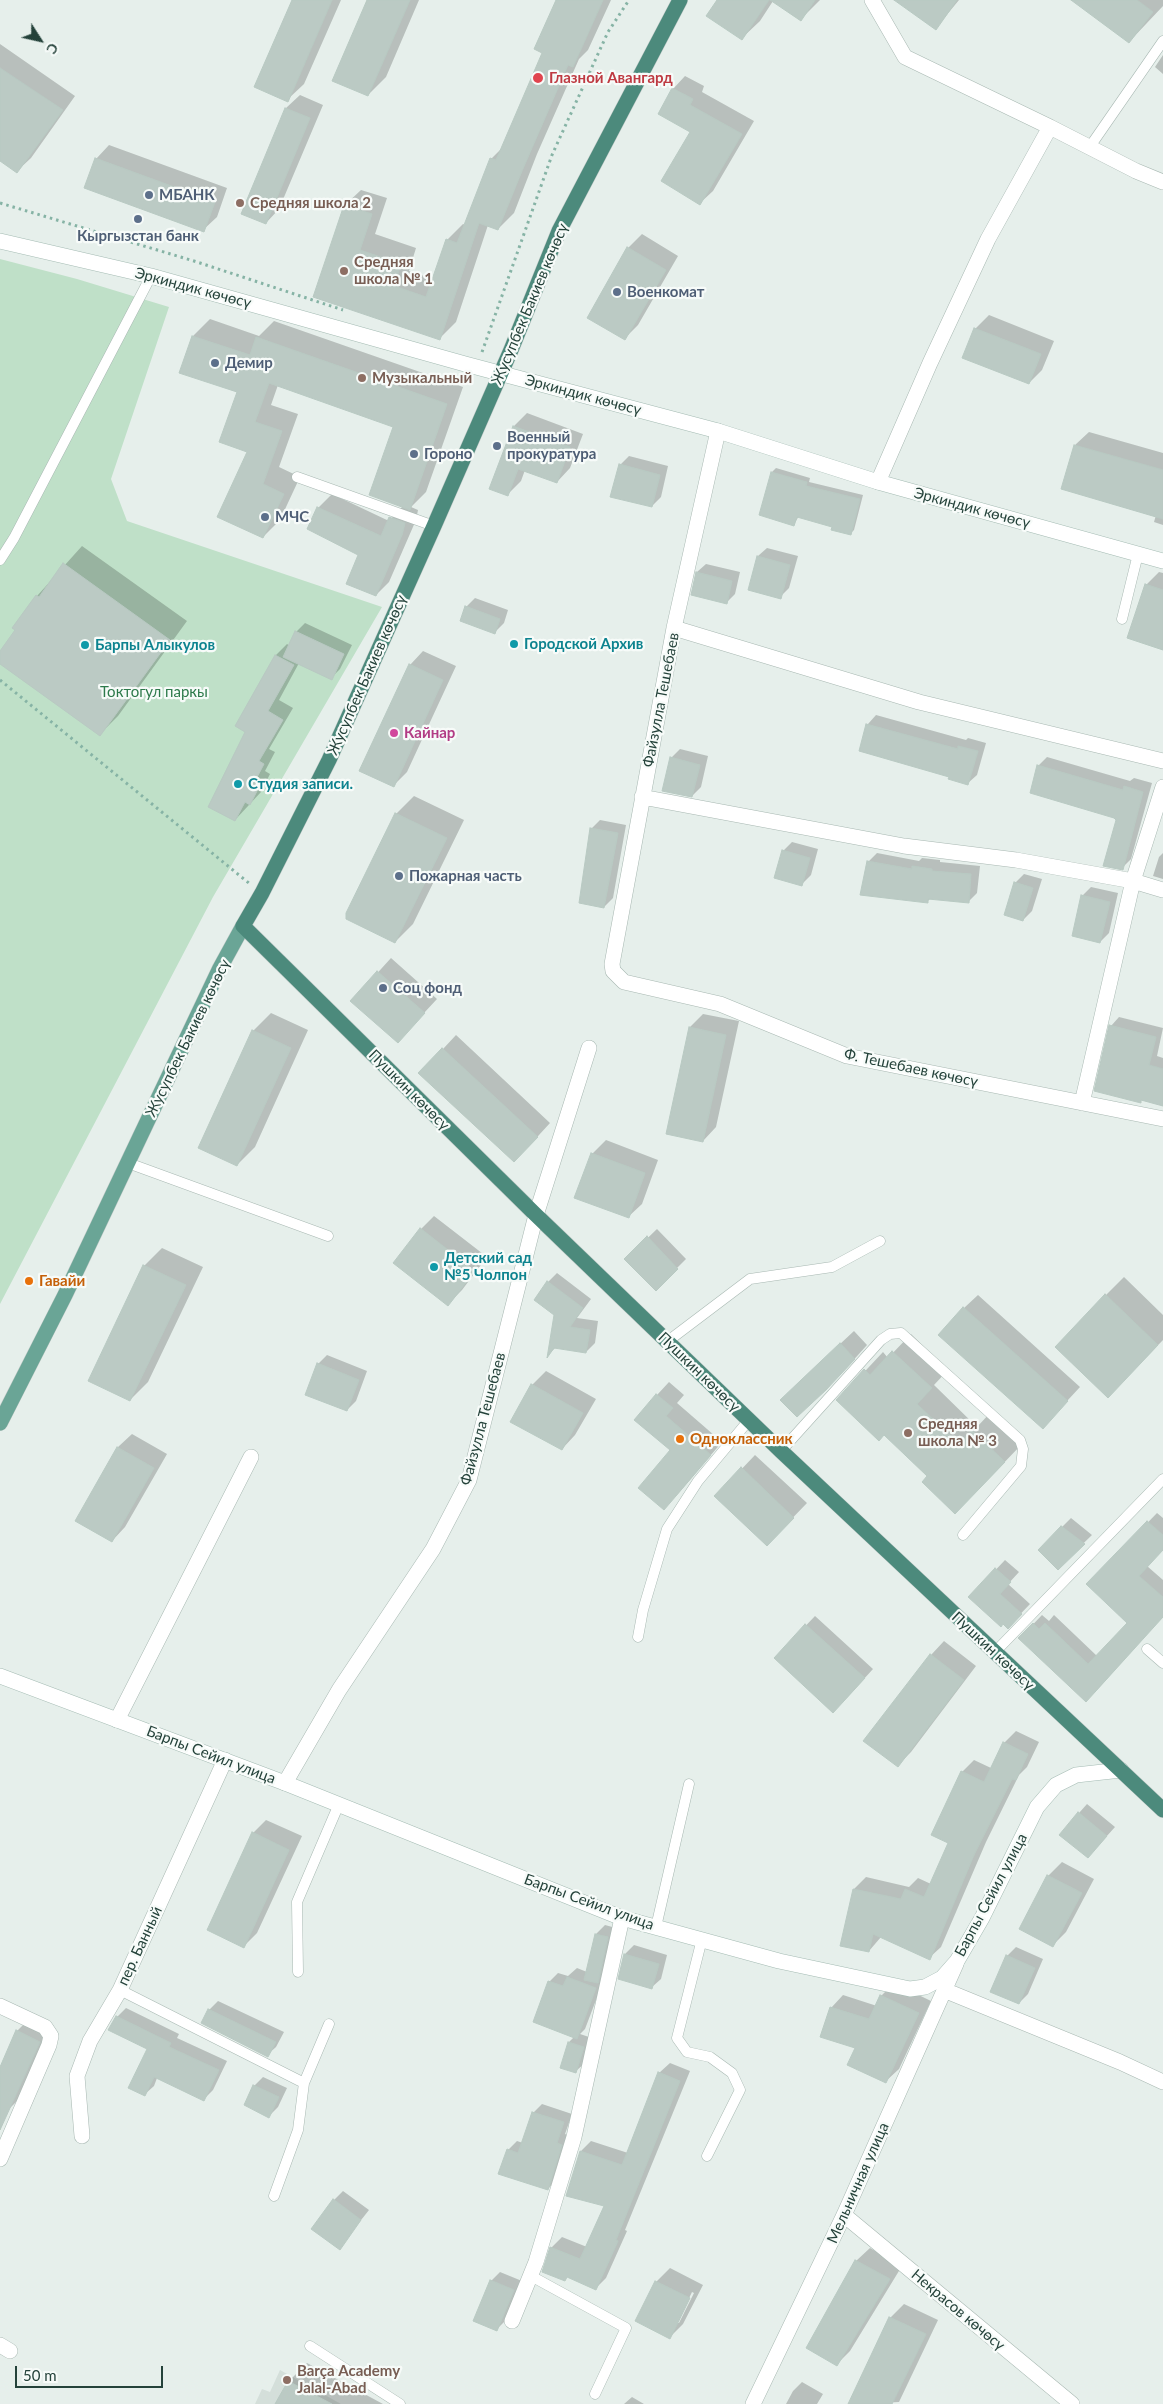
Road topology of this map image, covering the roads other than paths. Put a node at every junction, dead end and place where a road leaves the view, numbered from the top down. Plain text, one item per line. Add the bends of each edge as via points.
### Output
1 (680, 0) edge
2 (872, 0) edge
3 (1163, 41) edge
4 (1050, 127) junction
5 (1089, 148) junction
6 (1163, 182) edge
7 (0, 241) edge
8 (151, 276) junction
9 (501, 373) junction
10 (718, 432) junction
11 (297, 476) dead end
12 (878, 482) junction
13 (434, 526) junction
14 (1138, 554) junction
15 (0, 560) edge
16 (1163, 561) edge
17 (1122, 619) dead end
18 (674, 628) junction
19 (1163, 761) edge
20 (1163, 787) edge
21 (642, 797) junction
22 (1133, 881) junction
23 (1163, 890) edge
24 (243, 926) junction
25 (613, 971) joint
26 (589, 1048) dead end
27 (1082, 1103) junction
28 (1163, 1119) edge
29 (128, 1163) junction
30 (536, 1215) junction
31 (328, 1236) dead end
32 (880, 1241) dead end
33 (668, 1341) junction
34 (749, 1420) junction
35 (0, 1423) edge
36 (781, 1451) junction
37 (252, 1457) dead end
38 (1163, 1479) edge
39 (963, 1535) dead end
40 (638, 1638) dead end
41 (1147, 1649) dead end
42 (994, 1653) junction
43 (1163, 1663) edge
44 (0, 1676) edge
45 (117, 1720) junction
46 (225, 1760) junction
47 (1121, 1770) junction
48 (285, 1783) junction
49 (688, 1784) dead end
50 (339, 1804) junction
51 (1163, 1810) edge
52 (622, 1918) junction
53 (656, 1927) junction
54 (702, 1939) junction
55 (957, 1960) junction
56 (298, 1972) dead end
57 (120, 1990) junction
58 (944, 1990) junction
59 (0, 2006) edge
60 (329, 2024) dead end
61 (1163, 2082) edge
62 (304, 2083) junction
63 (82, 2136) dead end
64 (707, 2156) dead end
65 (0, 2159) edge
66 (274, 2196) dead end
67 (844, 2215) junction
68 (530, 2276) junction
69 (512, 2321) dead end
70 (310, 2346) dead end
71 (595, 2394) dead end
72 (400, 2404) edge
73 (754, 2404) edge
74 (1072, 2404) edge

1 - 9 highway, Жусупбек Бакиев көчөсү via 559,231
2 - 4 street via 906,56
3 - 5 lane
4 - 5 street
4 - 12 street via 988,239
5 - 6 street
7 - 8 street, Эркиндик көчөсү
8 - 9 street, Эркиндик көчөсү
8 - 15 lane
9 - 10 street, Эркиндик көчөсү
9 - 13 highway, Жусупбек Бакиев көчөсү
10 - 12 street, Эркиндик көчөсү
10 - 18 street, Файзулла Тешебаев
11 - 13 lane
12 - 14 street, Эркиндик көчөсү
13 - 24 highway, Жусупбек Бакиев көчөсү via 329,760
14 - 16 street, Эркиндик көчөсү
14 - 17 lane
18 - 19 street via 919,702
18 - 21 street, Файзулла Тешебаев
20 - 22 street
21 - 22 street via 904,846 1016,860
21 - 25 street, Файзулла Тешебаев
22 - 23 street
22 - 27 street
24 - 29 main road, Жусупбек Бакиев көчөсү
24 - 30 highway, Пушкин көчөсү
25 - 27 street, Ф. Тешебаев көчөсү via 624,982 720,1004 847,1056
26 - 30 street, Файзулла Тешебаев
27 - 28 street, Ф. Тешебаев көчөсү
29 - 31 lane
29 - 35 main road, Жусупбек Бакиев көчөсү
30 - 33 highway, Пушкин көчөсү
30 - 48 street, Файзулла Тешебаев via 469,1480 433,1549 340,1690
32 - 33 lane via 832,1268 750,1279
33 - 34 highway, Пушкин көчөсү
34 - 36 highway, Пушкин көчөсү
34 - 40 lane via 686,1497 667,1529
36 - 39 lane via 881,1340 890,1334 901,1333 1020,1440 1023,1449 1021,1466
36 - 42 highway, Пушкин көчөсү
37 - 45 street
38 - 42 lane
41 - 43 lane
42 - 47 highway, Пушкин көчөсү
44 - 45 street, Барпы Сейил улица
45 - 46 street, Барпы Сейил улица
46 - 48 street, Барпы Сейил улица
46 - 57 street, пер. Банный
47 - 51 highway, Пушкин көчөсү
47 - 55 street, Барпы Сейил улица via 1076,1775 1056,1785 1037,1807 982,1918
48 - 50 street, Барпы Сейил улица
49 - 53 lane
50 - 52 street, Барпы Сейил улица
50 - 56 lane via 297,1902
52 - 53 street, Барпы Сейил улица
52 - 68 street via 574,2137
53 - 54 street, Барпы Сейил улица
54 - 55 street, Барпы Сейил улица via 910,1989 925,1987 942,1978
54 - 64 lane via 677,2038 687,2052 710,2057 732,2072 740,2090
55 - 58 street, Мельничная улица
57 - 62 lane
57 - 63 street, пер. Банный via 90,2041 77,2076
58 - 61 street
58 - 67 street, Мельничная улица
59 - 65 street via 45,2027 50,2036
60 - 62 lane
62 - 66 lane via 298,2130
67 - 73 street, Мельничная улица
67 - 74 street, Некрасов көчөсү
68 - 69 street
68 - 71 lane via 626,2328
70 - 72 lane

